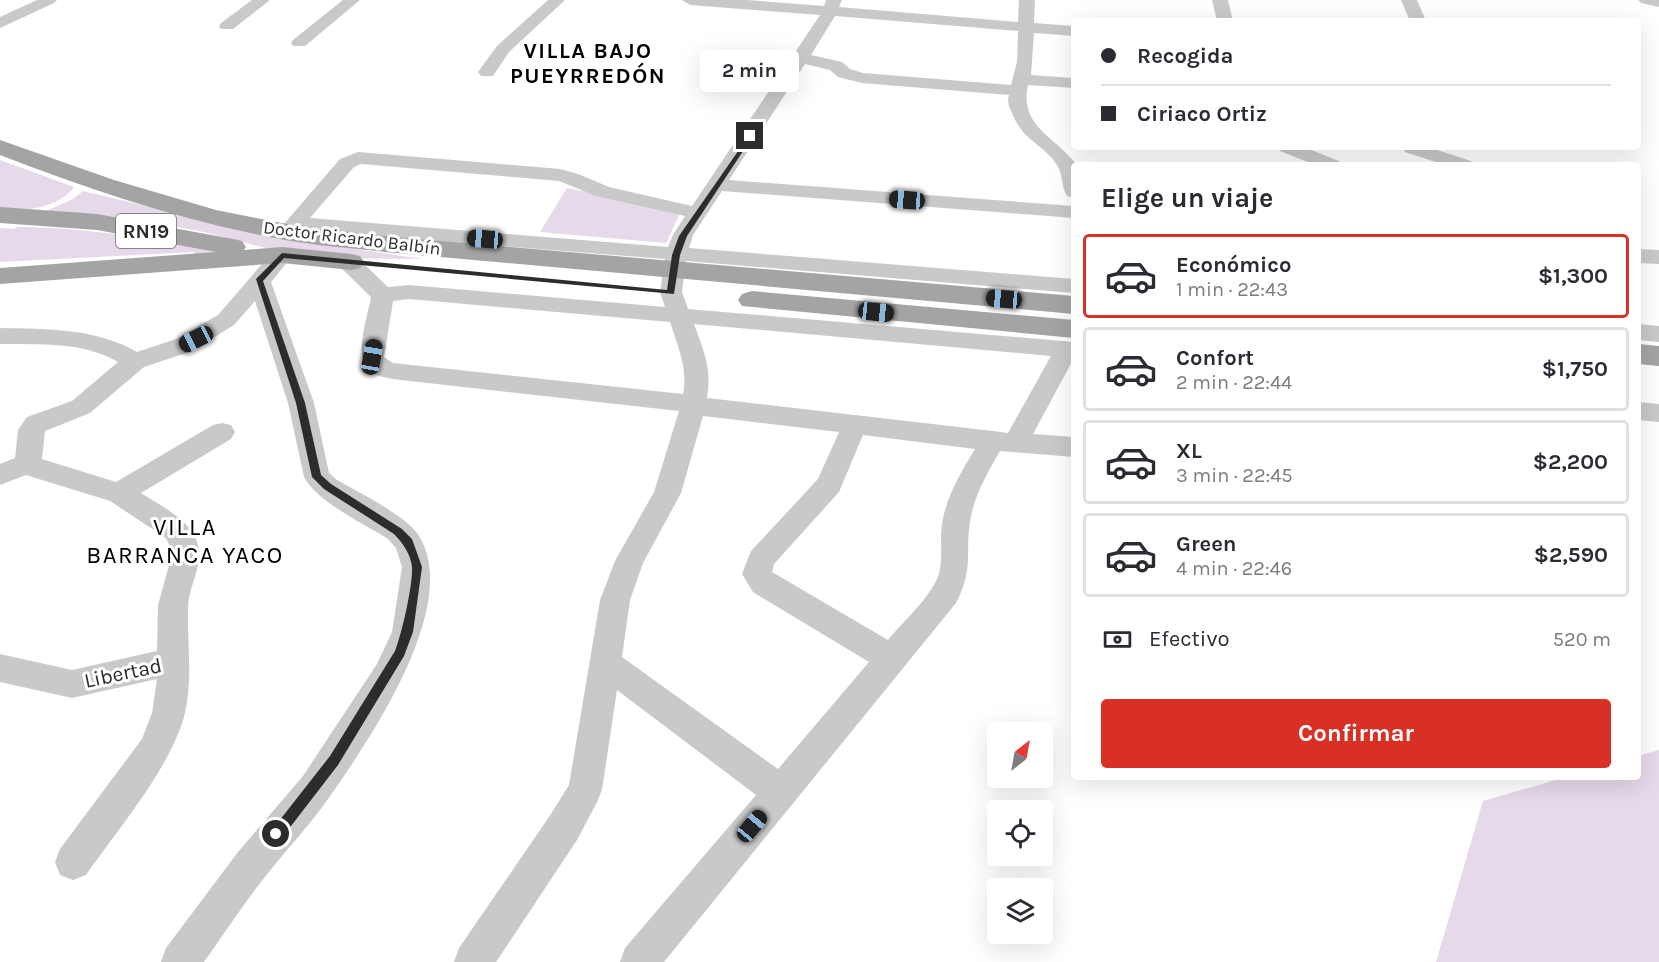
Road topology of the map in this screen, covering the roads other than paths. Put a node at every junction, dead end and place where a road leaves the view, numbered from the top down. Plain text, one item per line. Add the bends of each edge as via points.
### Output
1 (49, 0) edge
2 (262, 0) edge
3 (352, 0) edge
4 (557, 0) edge
5 (690, 0) edge
6 (1027, 0) edge
7 (1220, 0) edge
8 (1408, 0) edge
9 (1646, 0) edge
10 (1659, 2) edge
11 (832, 6) edge
12 (1224, 18) edge
13 (1417, 18) edge
14 (0, 23) edge
15 (227, 26) dead end
16 (1026, 27) junction
17 (1071, 31) edge
18 (298, 43) dead end
19 (800, 57) junction
20 (487, 72) dead end
21 (1071, 83) edge
22 (1021, 85) junction
23 (0, 147) edge
24 (1294, 150) edge
25 (1412, 153) edge
26 (1324, 162) edge
27 (1451, 162) edge
28 (1071, 179) edge
29 (86, 180) junction
30 (717, 185) junction
31 (1071, 212) edge
32 (697, 213) junction
33 (5, 216) edge
34 (288, 237) junction
35 (1641, 256) edge
36 (1659, 257) edge
37 (346, 262) junction
38 (0, 276) edge
39 (259, 281) junction
40 (675, 283) junction
41 (1071, 286) edge
42 (383, 295) junction
43 (1071, 305) edge
44 (1641, 332) edge
45 (1659, 334) edge
46 (0, 336) edge
47 (1071, 343) edge
48 (1071, 344) edge
49 (1641, 354) edge
50 (1659, 356) edge
51 (135, 361) junction
52 (1641, 375) edge
53 (1659, 376) edge
54 (693, 405) junction
55 (1641, 411) edge
56 (1659, 413) edge
57 (855, 425) junction
58 (222, 432) dead end
59 (1005, 441) junction
60 (1071, 447) edge
61 (28, 464) junction
62 (0, 475) edge
63 (119, 494) junction
64 (891, 658) junction
65 (175, 661) junction
66 (606, 664) junction
67 (0, 668) edge
68 (780, 792) junction
69 (73, 862) dead end
70 (180, 962) edge
71 (473, 962) edge
72 (639, 962) edge

1 - 14 street
2 - 15 street
3 - 18 street
4 - 20 street via 503,49
5 - 11 street
6 - 16 street
7 - 12 street
8 - 13 street
9 - 10 street
11 - 16 street
11 - 19 street
16 - 17 street
16 - 22 street
19 - 22 street via 836,66 844,73 862,78
19 - 30 street
21 - 22 street
22 - 28 street via 1016,101 1026,125 1068,166
23 - 29 main road, Doctor Ricardo Balbín / RN19
24 - 26 street
25 - 27 street
29 - 33 main road via 75,193 58,202
29 - 34 main road, Doctor Ricardo Balbín / RN19
30 - 31 street
30 - 32 street
32 - 34 street via 603,192 560,175 358,158 347,163
32 - 40 street via 683,236
33 - 34 main road, RN19
34 - 37 main road, Doctor Ricardo Balbín / RN19
34 - 38 main road, Doctor Ricardo Balbín / RN19
34 - 39 street
34 - 40 main road, Doctor Ricardo Balbín / RN19 via 385,244
35 - 36 street
37 - 40 main road, Doctor Ricardo Balbín / RN19
37 - 42 street
39 - 51 street via 226,320 184,345
39 - 70 street via 301,403 316,477 398,531 408,542 417,567 407,632 388,674 315,788 251,865
40 - 41 street
40 - 42 street
40 - 43 main road, Doctor Ricardo Balbín / RN19
40 - 47 main road, Doctor Ricardo Balbín / RN19
40 - 54 street via 698,374
42 - 54 street via 372,357 380,368
44 - 45 street
46 - 51 street via 85,339 120,351
48 - 59 street
49 - 50 main road
51 - 61 street via 81,407 36,424 31,430
52 - 53 main road
54 - 57 street
54 - 66 street via 667,494 620,582
55 - 56 street
57 - 59 street
57 - 64 street via 829,485 761,559 757,573 763,583
58 - 63 street
59 - 60 street
59 - 64 street via 961,502 956,519 952,584
61 - 62 street
61 - 63 street
63 - 65 street via 176,530 182,538 186,555 173,604
64 - 68 street
65 - 67 street, Libertad via 72,684
65 - 69 street via 174,691 154,750
66 - 68 street
66 - 71 street via 585,790
68 - 72 street

